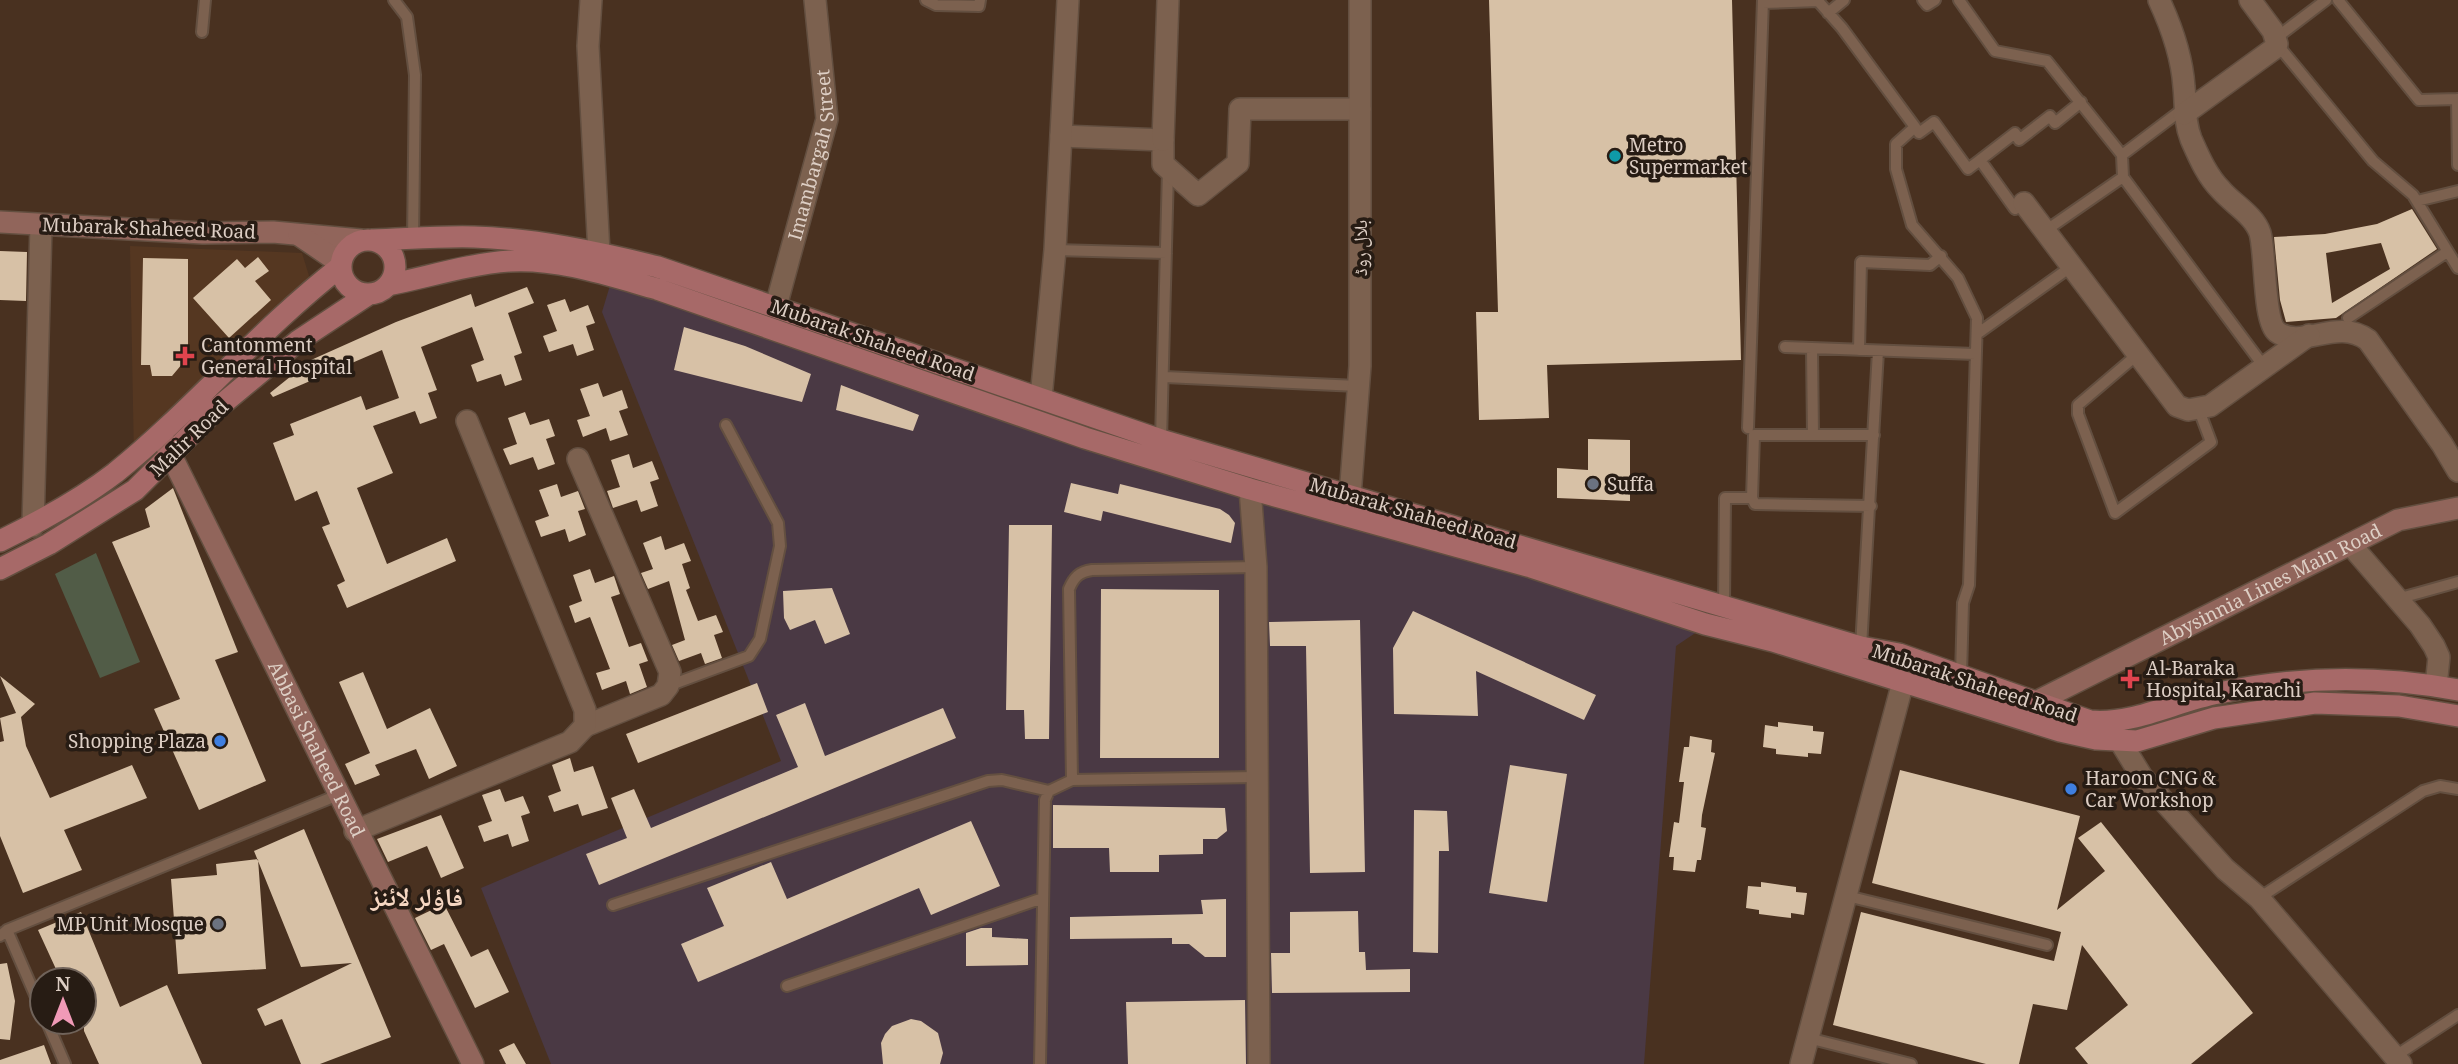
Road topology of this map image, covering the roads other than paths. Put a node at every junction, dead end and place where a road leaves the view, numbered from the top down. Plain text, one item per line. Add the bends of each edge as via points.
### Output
1 (205, 0) edge
2 (394, 0) edge
3 (591, 0) edge
4 (816, 0) edge
5 (926, 0) edge
6 (980, 0) edge
7 (1068, 0) edge
8 (1168, 0) edge
9 (1360, 0) edge
10 (1844, 0) edge
11 (1923, 0) edge
12 (1935, 0) edge
13 (1959, 0) edge
14 (2159, 0) edge
15 (2250, 0) edge
16 (2326, 0) edge
17 (2338, 0) edge
18 (1763, 1) edge
19 (1828, 13) junction
20 (202, 32) dead end
21 (2277, 41) junction
22 (2458, 99) edge
23 (2081, 102) junction
24 (1360, 109) junction
25 (2185, 111) junction
26 (1915, 127) junction
27 (1061, 136) junction
28 (1163, 140) junction
29 (2122, 155) junction
30 (1980, 160) junction
31 (2458, 165) edge
32 (1168, 169) junction
33 (2123, 177) junction
34 (2458, 191) edge
35 (2417, 201) junction
36 (2024, 203) joint
37 (0, 222) edge
38 (41, 225) junction
39 (2045, 230) junction
40 (298, 233) junction
41 (412, 239) junction
42 (367, 240) junction
43 (1055, 250) junction
44 (2447, 252) junction
45 (599, 253) junction
46 (1166, 253) junction
47 (1941, 256) junction
48 (340, 265) junction
49 (2072, 266) junction
50 (2458, 268) edge
51 (379, 290) junction
52 (776, 306) junction
53 (2348, 317) dead end
54 (1977, 334) junction
55 (2309, 335) junction
56 (1785, 347) dead end
57 (1812, 348) junction
58 (1859, 350) junction
59 (1878, 351) junction
60 (1975, 354) junction
61 (2138, 354) junction
62 (2265, 368) junction
63 (1164, 377) junction
64 (1358, 386) junction
65 (1041, 398) junction
66 (2199, 410) junction
67 (467, 421) dead end
68 (726, 425) dead end
69 (1748, 428) dead end
70 (160, 434) junction
71 (1812, 435) junction
72 (1874, 435) junction
73 (1161, 440) junction
74 (172, 456) junction
75 (578, 459) dead end
76 (2458, 471) edge
77 (1250, 489) junction
78 (1350, 496) junction
79 (1752, 498) junction
80 (1871, 506) junction
81 (2458, 508) edge
82 (33, 526) junction
83 (0, 541) edge
84 (2350, 544) junction
85 (1256, 567) junction
86 (0, 569) edge
87 (2458, 582) edge
88 (2396, 600) junction
89 (1724, 605) junction
90 (1861, 647) junction
91 (1961, 675) junction
92 (1903, 682) junction
93 (668, 687) junction
94 (2437, 687) junction
95 (2458, 691) edge
96 (2034, 703) junction
97 (2458, 716) edge
98 (2016, 719) junction
99 (2109, 723) junction
100 (585, 726) junction
101 (2120, 742) junction
102 (1256, 777) junction
103 (1072, 780) junction
104 (2458, 789) edge
105 (1049, 791) junction
106 (338, 794) junction
107 (355, 831) junction
108 (1847, 895) junction
109 (1043, 898) junction
110 (2259, 898) junction
111 (613, 905) dead end
112 (3, 933) edge
113 (2047, 945) dead end
114 (28, 984) edge
115 (788, 986) dead end
116 (2458, 1015) edge
117 (53, 1036) edge
118 (1808, 1038) junction
119 (2397, 1061) edge
120 (65, 1064) edge
121 (473, 1064) edge
122 (1040, 1064) edge
123 (1259, 1064) edge
124 (1801, 1064) edge
125 (1911, 1064) edge

1 - 20 lane
2 - 41 lane via 407,17 415,75
3 - 45 street via 588,46
4 - 52 street, Imambargah Street via 827,119
5 - 6 lane via 936,5 979,6
7 - 27 street
8 - 28 street
9 - 24 street, بلال روڈ
10 - 19 lane
11 - 12 lane via 1927,5
13 - 23 lane via 1995,51 2047,61
14 - 25 street via 2180,58
15 - 21 street
16 - 21 lane
17 - 22 lane via 2419,100
18 - 19 lane via 1818,1
18 - 69 lane
19 - 26 lane
21 - 25 street
21 - 35 lane via 2373,161
22 - 31 lane
23 - 29 lane
23 - 30 lane via 2055,123 2050,116 2019,140 2015,132
24 - 32 street via 1240,109 1238,163 1198,195
24 - 64 street, بلال روڈ
25 - 29 lane
25 - 55 street via 2205,168 2256,224 2274,330 2286,337
26 - 30 lane via 1919,132 1934,122 1968,169
26 - 47 lane via 1896,144 1896,169 1912,225
27 - 28 street
27 - 43 street
28 - 32 street via 1163,164
29 - 33 lane
30 - 36 lane via 2015,209
32 - 46 lane
33 - 39 lane
33 - 62 lane
34 - 35 lane
35 - 44 lane
36 - 39 street
37 - 38 street, Mubarak Shaheed Road
38 - 40 street, Mubarak Shaheed Road
38 - 82 street
39 - 49 street
40 - 42 street, Mubarak Shaheed Road
40 - 48 street
41 - 42 main road, Mubarak Shaheed Road
41 - 45 main road, Mubarak Shaheed Road via 473,237
42 - 48 main road via 347,248
42 - 51 main road via 387,247 395,262 393,278
43 - 46 lane
43 - 65 street
44 - 50 lane
44 - 53 lane
45 - 52 main road, Mubarak Shaheed Road via 658,267
46 - 63 lane
47 - 54 lane via 1970,298
47 - 58 lane via 1930,265 1861,262
48 - 51 main road via 346,284 360,294
48 - 70 main road, Malir Road via 276,319
49 - 54 lane
49 - 61 street
51 - 74 main road, Malir Road via 346,307 288,350 215,410
51 - 77 main road, Mubarak Shaheed Road via 512,261 615,277 1086,438
52 - 65 main road, Mubarak Shaheed Road
54 - 60 lane
55 - 62 street
55 - 76 street via 2343,330 2358,332 2368,340
56 - 57 lane
57 - 58 lane
57 - 71 lane
58 - 59 lane
59 - 60 lane
59 - 72 lane
60 - 91 lane via 1969,585
61 - 66 street via 2177,406
61 - 66 lane via 2078,405 2115,513 2211,442
62 - 66 street
63 - 64 lane
63 - 73 lane
64 - 78 street, بلال روڈ
65 - 73 main road, Mubarak Shaheed Road
67 - 100 street via 585,710
68 - 93 lane via 778,523 775,573 760,639 748,656
70 - 74 street, Abbasi Shaheed Road
70 - 82 main road, Malir Road via 112,475
71 - 72 lane
71 - 79 lane via 1754,435
72 - 80 lane
73 - 78 main road, Mubarak Shaheed Road
74 - 86 main road, Malir Road via 101,515
74 - 106 street, Abbasi Shaheed Road
75 - 93 street via 670,673
77 - 85 street
77 - 92 main road, Mubarak Shaheed Road via 1531,567
78 - 89 main road, Mubarak Shaheed Road
79 - 80 lane via 1755,504
79 - 89 lane via 1725,498
80 - 90 lane
81 - 84 street, Abysinnia Lines Main Road via 2398,520
82 - 83 main road, Malir Road
84 - 88 street
84 - 96 street, Abysinnia Lines Main Road
85 - 102 street
85 - 103 lane via 1092,570 1074,579 1069,589
87 - 88 lane
88 - 94 street via 2420,625 2439,656
89 - 90 main road, Mubarak Shaheed Road
90 - 91 main road, Mubarak Shaheed Road via 1899,654
91 - 96 main road, Mubarak Shaheed Road
92 - 98 main road, Mubarak Shaheed Road
92 - 108 street
93 - 100 street via 661,695
94 - 95 main road, Mubarak Shaheed Road
94 - 99 main road, Mubarak Shaheed Road via 2385,680 2292,680 2217,693
96 - 98 street, Abysinnia Lines Main Road
96 - 99 main road, Mubarak Shaheed Road
97 - 101 main road, Mubarak Shaheed Road via 2399,706 2315,703 2251,710 2155,738
98 - 101 main road, Mubarak Shaheed Road
99 - 101 street
100 - 107 street via 570,743
101 - 110 street via 2160,798 2225,869
102 - 103 lane
102 - 123 street
103 - 105 lane
104 - 110 lane via 2440,786 2423,791
105 - 109 lane
105 - 111 lane via 988,781
106 - 107 street, Abbasi Shaheed Road
106 - 112 lane
107 - 121 street, Abbasi Shaheed Road
108 - 113 lane
108 - 118 street
109 - 115 lane
109 - 122 lane
110 - 119 street
112 - 114 lane
116 - 119 lane
117 - 120 lane
118 - 124 street
118 - 125 lane

